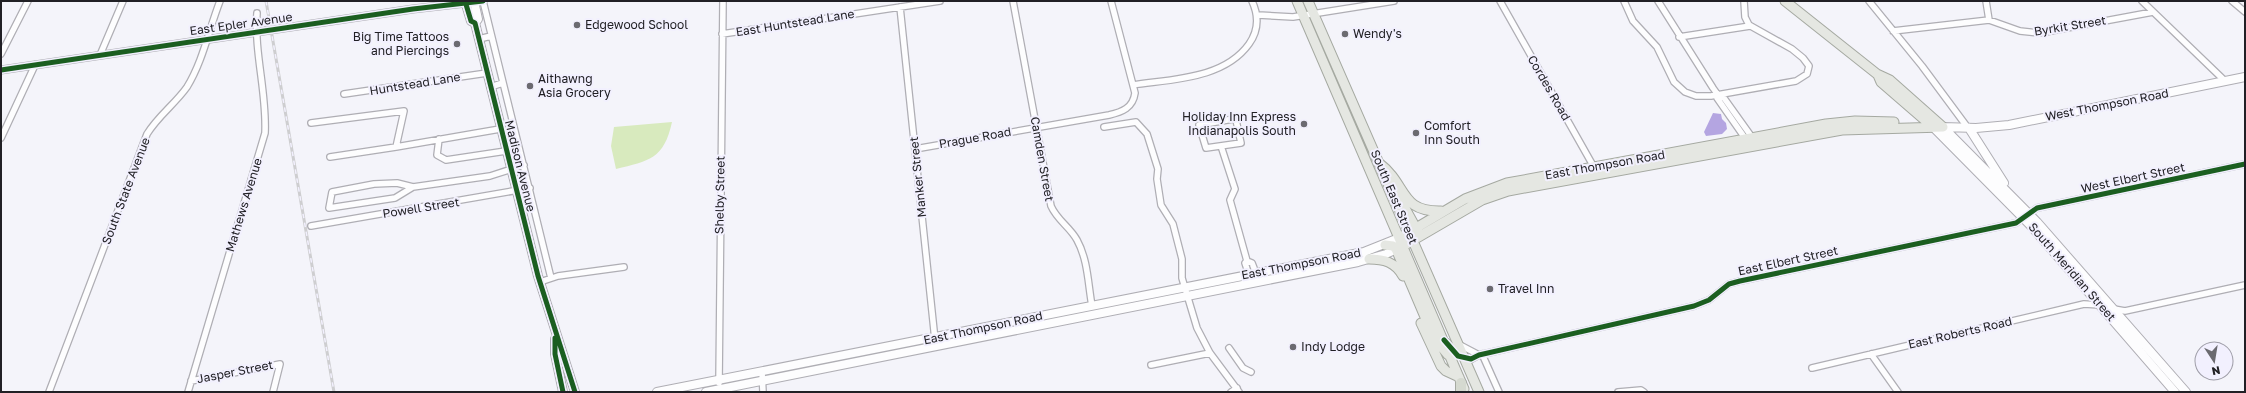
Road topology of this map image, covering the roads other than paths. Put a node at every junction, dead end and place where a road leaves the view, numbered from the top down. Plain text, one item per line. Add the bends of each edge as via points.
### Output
1 (28, 1) edge
2 (123, 1) edge
3 (220, 1) edge
4 (483, 1) edge
5 (723, 1) edge
6 (940, 1) edge
7 (1013, 1) edge
8 (1112, 1) edge
9 (1252, 1) edge
10 (1297, 1) edge
11 (1308, 1) edge
12 (1394, 1) edge
13 (1500, 1) edge
14 (1624, 1) edge
15 (1658, 1) edge
16 (1744, 1) edge
17 (1785, 1) edge
18 (1869, 1) edge
19 (1986, 1) edge
20 (2142, 1) edge
21 (2232, 1) edge
22 (465, 2) edge
23 (474, 2) edge
24 (900, 7) junction
25 (2153, 12) junction
26 (2245, 12) edge
27 (257, 13) dead end
28 (1258, 15) junction
29 (1309, 15) junction
30 (1989, 20) junction
31 (475, 23) junction
32 (1750, 26) junction
33 (255, 32) junction
34 (1893, 32) junction
35 (722, 34) junction
36 (491, 36) junction
37 (1679, 37) junction
38 (479, 39) junction
39 (206, 40) junction
40 (1, 54) edge
41 (100, 55) junction
42 (35, 65) junction
43 (1, 70) edge
44 (487, 73) junction
45 (2245, 77) edge
46 (2225, 81) junction
47 (503, 83) junction
48 (1133, 85) junction
49 (490, 87) junction
50 (344, 94) dead end
51 (1718, 95) junction
52 (311, 123) dead end
53 (1036, 127) junction
54 (1104, 127) dead end
55 (1938, 127) junction
56 (1968, 128) junction
57 (500, 129) junction
58 (1, 138) edge
59 (439, 139) junction
60 (1751, 142) junction
61 (1221, 146) junction
62 (396, 147) junction
63 (915, 148) junction
64 (506, 151) junction
65 (1362, 152) junction
66 (330, 157) dead end
67 (1379, 163) junction
68 (2245, 164) edge
69 (524, 165) junction
70 (510, 170) junction
71 (1596, 171) junction
72 (1388, 185) junction
73 (413, 187) junction
74 (530, 188) junction
75 (2007, 189) junction
76 (516, 192) junction
77 (1444, 211) junction
78 (2027, 215) junction
79 (311, 226) dead end
80 (1412, 234) junction
81 (1400, 244) junction
82 (1385, 245) joint
83 (1369, 259) junction
84 (624, 266) dead end
85 (551, 278) junction
86 (1254, 278) junction
87 (540, 282) junction
88 (2245, 286) edge
89 (1186, 292) junction
90 (2108, 307) junction
91 (1092, 310) junction
92 (555, 336) junction
93 (1444, 340) junction
94 (935, 342) junction
95 (1458, 343) junction
96 (1229, 348) dead end
97 (1210, 353) junction
98 (1481, 354) junction
99 (1871, 354) junction
100 (1451, 357) junction
101 (1465, 359) junction
102 (1151, 365) dead end
103 (1812, 368) dead end
104 (1251, 372) dead end
105 (762, 376) junction
106 (191, 381) junction
107 (719, 385) junction
108 (1462, 386) edge
109 (1236, 391) edge
110 (50, 392) edge
111 (188, 392) edge
112 (273, 392) edge
113 (563, 392) edge
114 (575, 392) edge
115 (657, 392) edge
116 (706, 392) edge
117 (763, 392) edge
118 (1476, 392) edge
119 (1479, 392) edge
120 (1499, 392) edge
121 (1618, 392) edge
122 (1644, 392) edge
123 (1898, 392) edge
124 (2175, 392) edge
125 (2186, 392) edge

1 - 40 street
2 - 41 street
3 - 39 street, South State Avenue
4 - 23 street, East Epler Avenue
4 - 36 street, Madison Avenue
5 - 35 street, Shelby Street
6 - 24 street, East Huntstead Lane
7 - 53 street, Camden Street
8 - 48 street
9 - 28 street
10 - 29 main road, South East Street
11 - 29 main road, South East Street
12 - 29 street
13 - 71 street, Cordes Road
14 - 51 street via 1633,21 1661,53 1677,86 1694,95
15 - 37 street via 1676,26
16 - 32 street via 1745,18
17 - 55 main road, South Meridian Street via 1830,34 1877,74 1890,80
18 - 34 street, South Meridian Street
19 - 30 street
20 - 25 street
21 - 26 street
22 - 23 street, East Epler Avenue
22 - 31 main road, Madison Avenue via 471,21
22 - 33 street, East Epler Avenue
23 - 31 main road, Madison Avenue via 478,19
24 - 35 street, East Huntstead Lane
24 - 63 street, Manker Street
25 - 30 street, Byrkit Street via 2040,33 2020,31
25 - 46 street
27 - 33 street, Mathews Avenue
28 - 29 street
28 - 48 street via 1257,29 1251,43 1230,63 1202,73
29 - 65 main road, South East Street
29 - 67 main road, South East Street
30 - 34 street, Byrkit Street
31 - 38 main road, Madison Avenue
32 - 37 street
32 - 51 street via 1779,40 1802,57 1808,69 1802,78 1796,81
33 - 39 street, East Epler Avenue
33 - 106 street, Mathews Avenue via 267,117 265,133
34 - 56 street, South Meridian Street
35 - 107 street, Shelby Street
36 - 38 street
36 - 47 street, Madison Avenue
37 - 51 street
38 - 44 main road, Madison Avenue
39 - 41 street, East Epler Avenue
39 - 110 street, South State Avenue via 189,85 154,122 147,134
41 - 42 street, East Epler Avenue
42 - 43 street, East Epler Avenue
42 - 58 street
44 - 49 main road, Madison Avenue
44 - 50 street, Huntstead Lane
45 - 46 main road, West Thompson Road
46 - 56 main road, West Thompson Road via 2009,125
47 - 49 street
47 - 69 street, Madison Avenue
48 - 53 street, Prague Road via 1135,98 1127,109
49 - 57 main road, Madison Avenue
51 - 60 street via 1717,98
52 - 62 street via 404,111
53 - 63 street, Prague Road
53 - 91 street, Camden Street via 1051,208 1058,221 1071,232 1080,246
54 - 89 street via 1136,122 1147,134 1158,169 1156,177 1161,205 1172,223 1182,259
55 - 56 main road, East Thompson Road
55 - 60 main road, East Thompson Road via 1919,123 1850,122
55 - 75 main road, South Meridian Street
55 - 78 main road, South Meridian Street
56 - 75 main road, South Meridian Street
57 - 59 street
57 - 64 main road, Madison Avenue
59 - 62 street
59 - 64 street via 437,155 446,160
60 - 71 main road, East Thompson Road
61 - 61 street via 1242,142 1235,120 1200,124 1206,148
61 - 86 street via 1235,189 1230,200 1248,261 1245,263
62 - 66 street
63 - 94 street, Manker Street
64 - 70 main road, Madison Avenue
65 - 72 main road
65 - 81 main road, South East Street
67 - 72 main road, South East Street
67 - 77 main road via 1395,175 1410,203 1417,210 1427,213
68 - 78 street, West Elbert Street via 2038,208
69 - 70 street
69 - 74 street, Madison Avenue
70 - 73 street via 490,176
70 - 76 main road, Madison Avenue
71 - 77 main road, East Thompson Road via 1498,185
71 - 80 main road, East Thompson Road via 1499,193 1482,200 1428,232
72 - 80 main road, South East Street
73 - 73 street via 397,183 374,184 332,192 329,208 395,198
74 - 76 street, Powell Street
74 - 85 street, Madison Avenue
75 - 78 main road, South Meridian Street
76 - 79 street, Powell Street
76 - 87 main road, Madison Avenue
77 - 80 main road, East Thompson Road
78 - 90 main road, South Meridian Street
78 - 90 main road, South Meridian Street
78 - 98 street, East Elbert Street via 2016,223 1740,281 1727,285 1710,300 1694,306
80 - 81 main road, East Thompson Road
80 - 95 main road, South East Street
81 - 82 main road
81 - 83 main road, East Thompson Road
81 - 93 main road, South East Street
81 - 100 main road via 1434,338
82 - 86 main road, East Thompson Road
83 - 86 main road, East Thompson Road
83 - 108 main road via 1387,260 1400,270 1437,361
84 - 85 street
85 - 87 street
86 - 89 main road, East Thompson Road
87 - 92 main road, Madison Avenue
88 - 90 street, East Roberts Road via 2125,311
89 - 91 main road, East Thompson Road
89 - 97 street via 1197,328
90 - 99 street, East Roberts Road via 2084,304
90 - 124 main road, South Meridian Street
90 - 125 main road, South Meridian Street
91 - 94 main road, East Thompson Road
92 - 113 main road, Madison Avenue via 555,354
92 - 114 main road, Madison Avenue via 563,352
93 - 100 main road, South East Street
93 - 101 street via 1458,356
94 - 105 main road, East Thompson Road
95 - 98 street
95 - 101 main road, South East Street
96 - 104 street via 1243,368
97 - 102 street
97 - 109 street
98 - 101 street, East Elbert Street
98 - 120 street
99 - 103 street, East Roberts Road
99 - 123 street
100 - 108 main road, South East Street
100 - 118 main road via 1462,366
101 - 119 main road, South East Street
105 - 107 main road, East Thompson Road
105 - 117 street
106 - 111 street, Mathews Avenue
106 - 112 street, Jasper Street via 280,364
107 - 115 main road, East Thompson Road
107 - 116 main road, East Thompson Road
121 - 122 street

